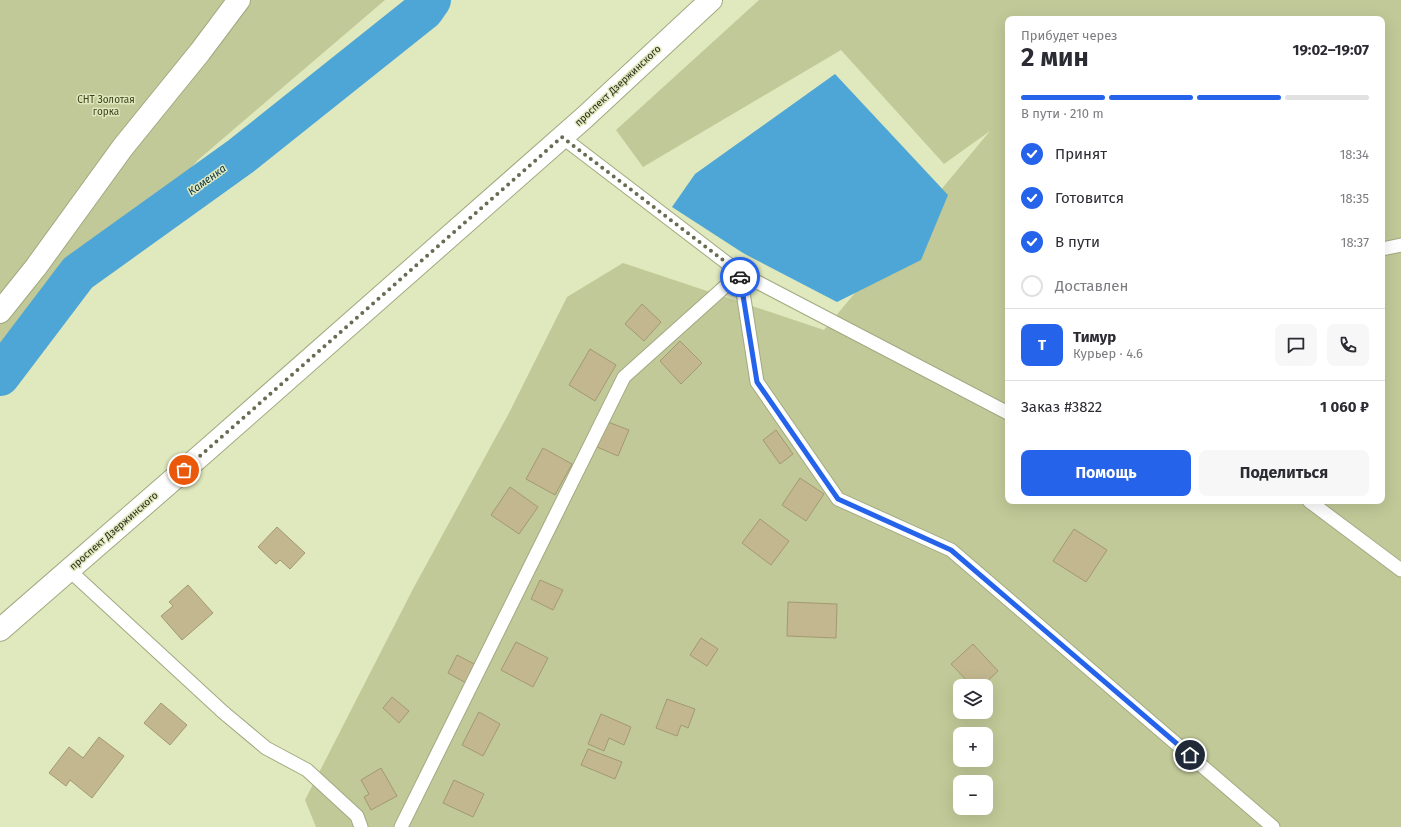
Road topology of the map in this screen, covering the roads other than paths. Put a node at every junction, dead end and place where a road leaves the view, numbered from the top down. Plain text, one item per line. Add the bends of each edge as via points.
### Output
1 (239, 0) edge
2 (711, 0) edge
3 (562, 137) junction
4 (1401, 245) edge
5 (1385, 248) edge
6 (740, 273) junction
7 (0, 312) edge
8 (1005, 411) edge
9 (1313, 504) edge
10 (69, 570) junction
11 (1401, 570) edge
12 (0, 630) edge
13 (361, 827) edge
14 (401, 827) edge
15 (1273, 827) edge

1 - 7 street via 122,147 36,267
2 - 3 street, проспект Дзержинского
3 - 6 lane
3 - 10 street, проспект Дзержинского
4 - 5 lane
6 - 8 lane
6 - 14 lane via 624,377
6 - 15 lane via 757,382 838,499 951,550
9 - 11 lane
10 - 12 street, проспект Дзержинского
10 - 13 lane via 223,712 266,748 307,770 357,816

